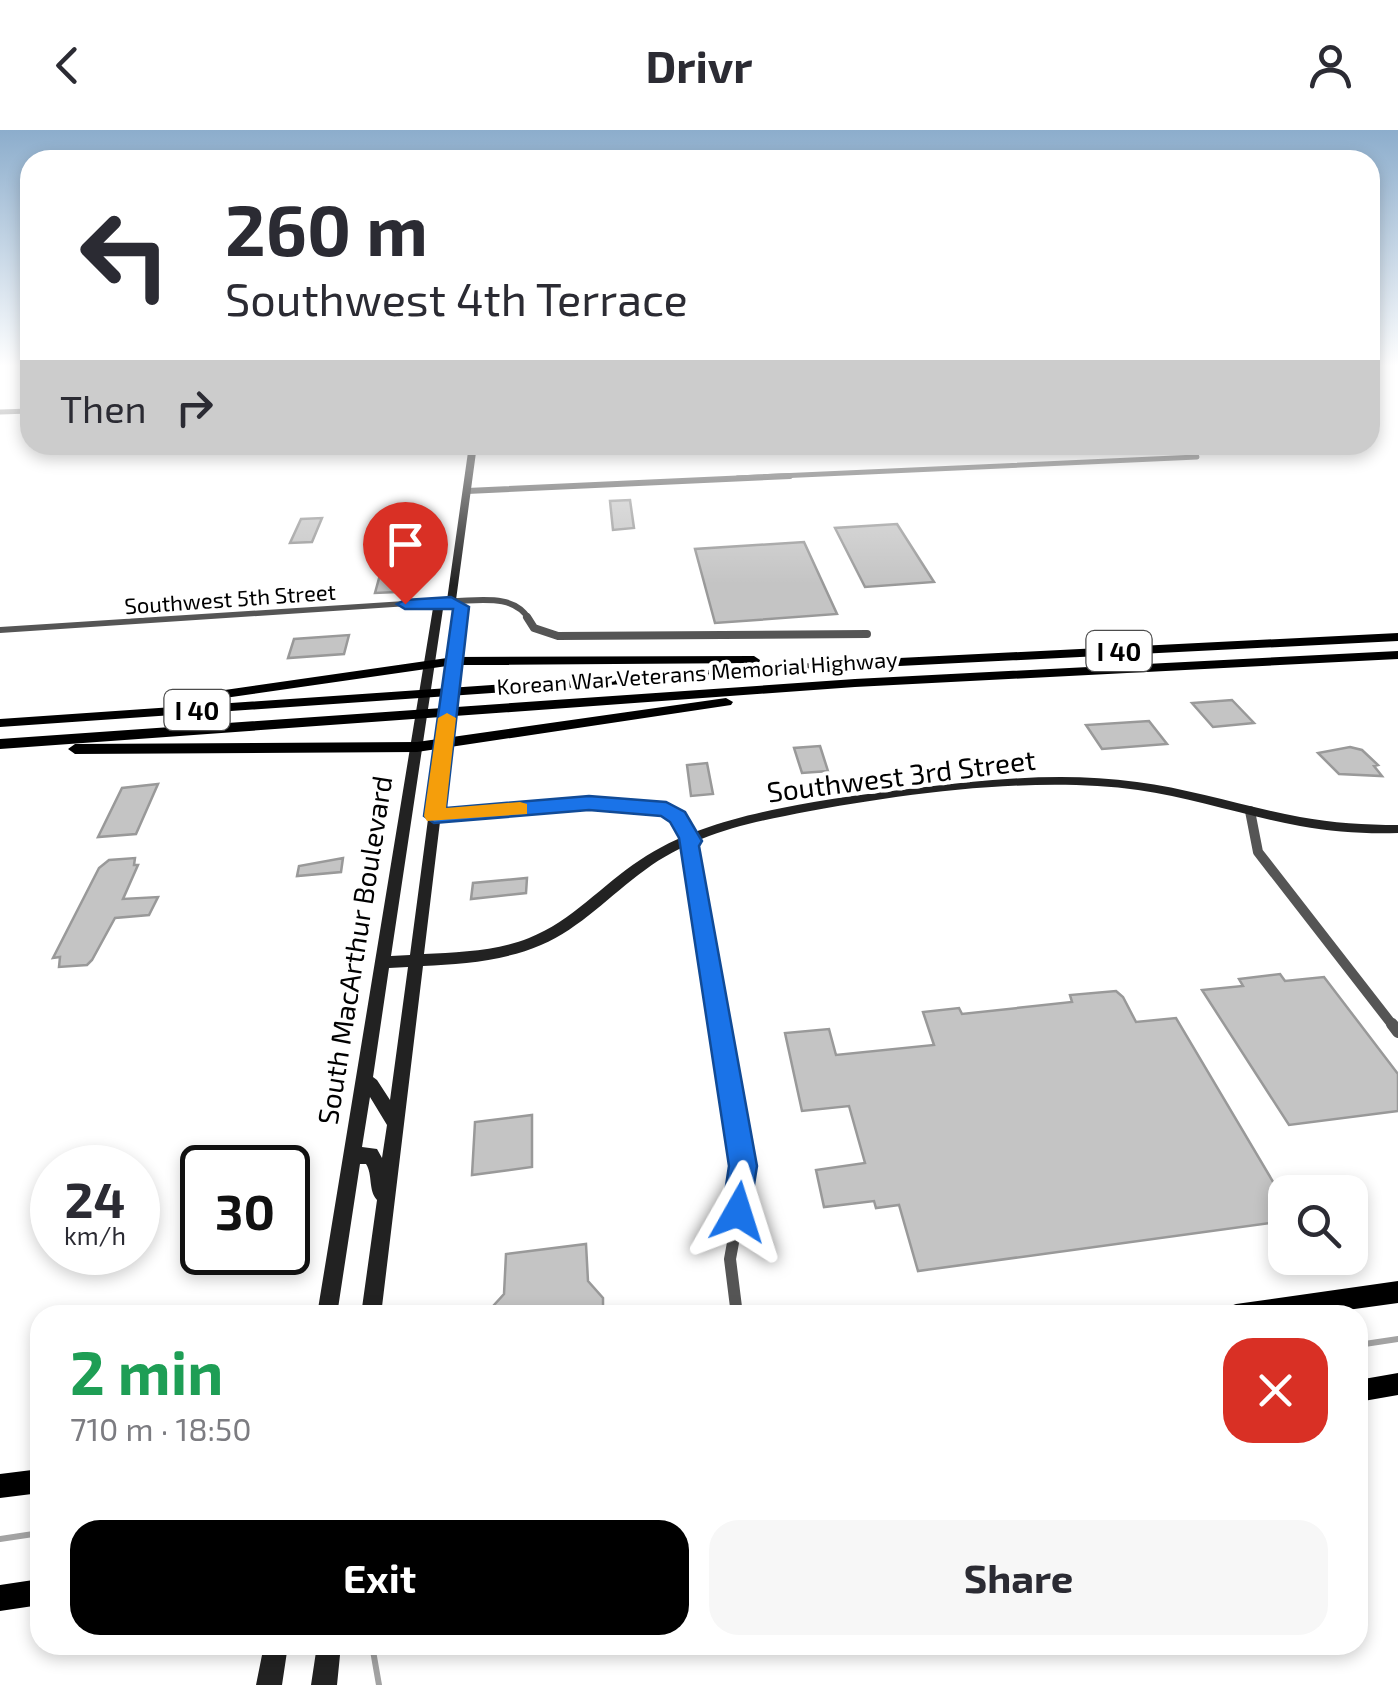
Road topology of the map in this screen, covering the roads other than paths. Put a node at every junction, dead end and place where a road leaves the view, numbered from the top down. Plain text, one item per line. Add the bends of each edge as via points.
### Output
1 (472, 455) edge
2 (1196, 457) dead end
3 (467, 491) junction
4 (451, 602) junction
5 (0, 630) edge
6 (867, 634) dead end
7 (1398, 637) edge
8 (1398, 655) edge
9 (454, 661) junction
10 (430, 664) junction
11 (840, 665) junction
12 (856, 683) junction
13 (0, 722) edge
14 (444, 743) junction
15 (0, 745) edge
16 (418, 747) junction
17 (1250, 812) junction
18 (434, 816) junction
19 (1398, 829) edge
20 (690, 842) junction
21 (416, 960) junction
22 (382, 963) junction
23 (1398, 1032) edge
24 (364, 1081) junction
25 (395, 1124) junction
26 (352, 1156) junction
27 (384, 1213) junction
28 (1398, 1292) edge
29 (330, 1305) edge
30 (372, 1305) edge
31 (736, 1305) edge
32 (1306, 1305) edge
33 (1398, 1384) edge
34 (1368, 1390) edge
35 (30, 1482) edge
36 (0, 1486) edge
37 (30, 1594) edge
38 (0, 1598) edge
39 (274, 1655) edge
40 (328, 1655) edge
41 (269, 1685) edge
42 (324, 1685) edge

1 - 3 main road, South MacArthur Boulevard
2 - 3 street
3 - 4 main road, South MacArthur Boulevard
4 - 5 street, Southwest 5th Street
4 - 6 street, Southwest 5th Street via 509,601 521,606 534,628 558,636
4 - 9 main road, South MacArthur Boulevard via 461,607
4 - 10 main road, South MacArthur Boulevard via 438,608
7 - 11 highway, Korean War Veterans Memorial Highway / I 40
8 - 12 highway, Korean War Veterans Memorial Highway / I 40
9 - 10 highway
9 - 11 highway
9 - 14 main road, South MacArthur Boulevard
10 - 13 highway
10 - 16 main road, South MacArthur Boulevard
11 - 13 highway, Korean War Veterans Memorial Highway / I 40
12 - 14 highway
12 - 15 highway, Korean War Veterans Memorial Highway / I 40
14 - 16 highway
14 - 18 main road, South MacArthur Boulevard
15 - 16 highway
16 - 22 main road, South MacArthur Boulevard
17 - 19 main road, Southwest 3rd Street via 1337,828
17 - 20 main road, Southwest 3rd Street via 1143,786 1076,781 832,803 752,819
17 - 23 street via 1258,852
18 - 20 street via 589,803 666,809
18 - 21 main road, South MacArthur Boulevard
20 - 21 main road, Southwest 3rd Street via 646,862 530,944
20 - 31 street via 743,1166 730,1259
21 - 22 main road, Southwest 3rd Street
21 - 25 main road, South MacArthur Boulevard
22 - 24 main road, South MacArthur Boulevard
24 - 25 main road
24 - 26 main road, South MacArthur Boulevard
25 - 27 main road, South MacArthur Boulevard
26 - 27 main road via 375,1160
26 - 29 main road, South MacArthur Boulevard
27 - 30 main road, South MacArthur Boulevard
28 - 32 main road
33 - 34 main road
35 - 36 main road
37 - 38 main road
39 - 41 main road
40 - 42 main road

